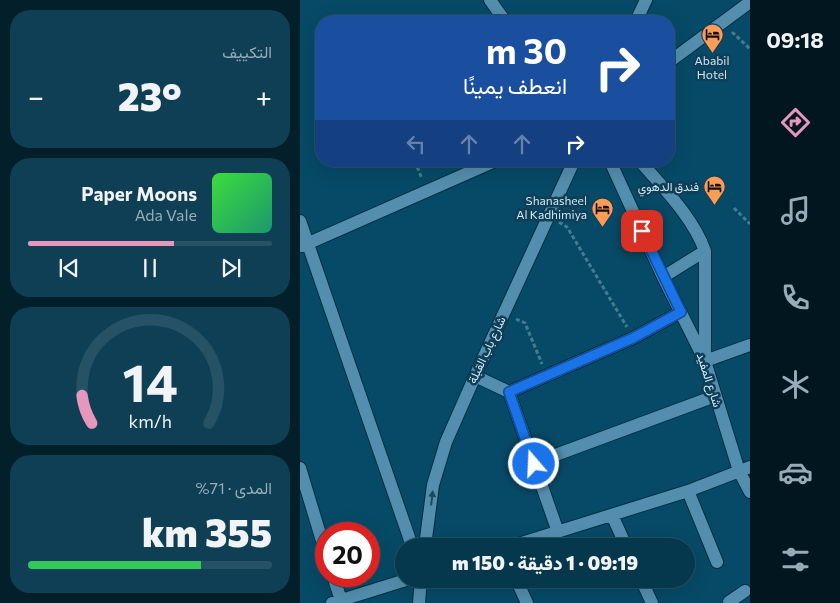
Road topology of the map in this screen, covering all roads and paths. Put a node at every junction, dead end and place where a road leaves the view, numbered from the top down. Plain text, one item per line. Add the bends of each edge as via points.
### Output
1 (490, 0) edge
2 (646, 0) edge
3 (750, 2) edge
4 (501, 15) edge
5 (639, 15) edge
6 (722, 23) junction
7 (750, 49) edge
8 (675, 58) edge
9 (417, 167) edge
10 (480, 167) edge
11 (571, 167) edge
12 (612, 167) edge
13 (645, 167) edge
14 (426, 191) junction
15 (734, 208) dead end
16 (550, 216) junction
17 (300, 221) edge
18 (750, 224) edge
19 (304, 245) edge
20 (704, 251) junction
21 (663, 277) junction
22 (681, 312) junction
23 (504, 313) junction
24 (633, 338) junction
25 (750, 345) edge
26 (705, 361) junction
27 (474, 376) junction
28 (547, 376) junction
29 (509, 392) junction
30 (715, 396) junction
31 (534, 464) junction
32 (300, 468) edge
33 (744, 469) edge
34 (688, 491) junction
35 (750, 492) edge
36 (612, 515) junction
37 (316, 522) edge
38 (558, 532) junction
39 (409, 538) edge
40 (426, 538) edge
41 (538, 538) edge
42 (622, 538) edge
43 (717, 562) dead end
44 (395, 583) edge
45 (334, 587) edge
46 (420, 588) edge
47 (520, 588) edge
48 (645, 588) edge
49 (745, 591) dead end
50 (336, 602) edge
51 (419, 603) edge
52 (527, 603) edge
53 (652, 603) edge
54 (730, 603) edge

1 - 4 street
2 - 5 street
3 - 6 street
6 - 7 path
6 - 8 street
9 - 14 path
10 - 14 street
11 - 16 street, شارع باب القبلة
12 - 21 street, شارع المفيد
13 - 20 street via 690,223
14 - 19 street
15 - 18 path
16 - 23 street, شارع باب القبلة
16 - 24 path via 567,227
17 - 19 street
19 - 39 street
20 - 21 street
20 - 26 street
21 - 22 street, شارع المفيد
22 - 24 street
22 - 26 street, شارع المفيد
23 - 27 street, شارع باب القبلة
23 - 28 path via 525,323
24 - 28 street
25 - 26 street
26 - 30 street, شارع المفيد
27 - 29 street
40 -> 27 street, شارع باب القبلة via 438,466
28 - 29 street
29 - 31 street
30 - 31 street
30 - 33 street, شارع المفيد
31 - 38 street
32 - 37 street
33 - 34 street
33 - 35 street, شارع المفيد
34 - 36 street
34 - 43 street
36 - 38 street
36 - 42 street
38 - 41 street
44 - 50 street
45 - 50 street
46 - 51 street
47 - 52 street
48 - 53 street
49 - 54 street

